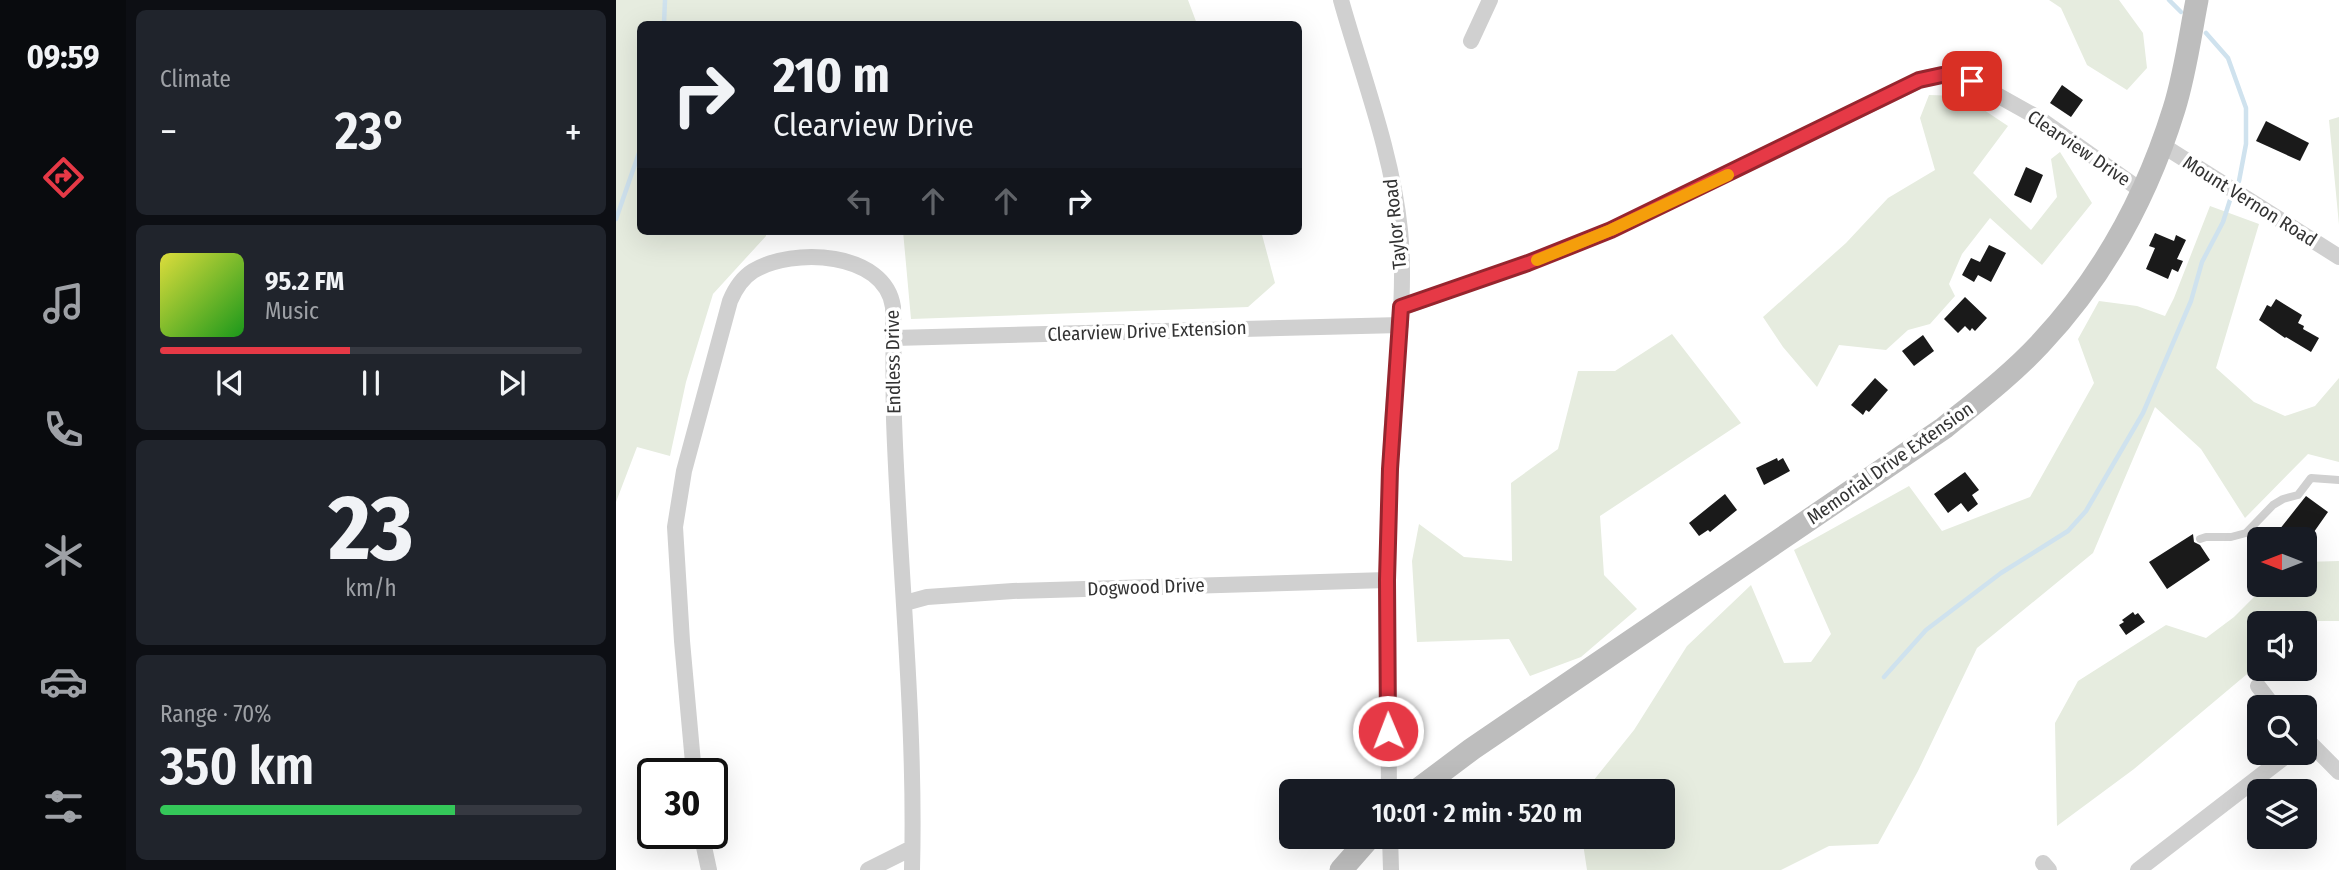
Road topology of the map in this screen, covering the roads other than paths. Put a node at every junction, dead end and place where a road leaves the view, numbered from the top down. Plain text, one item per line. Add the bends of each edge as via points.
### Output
1 (1341, 0) edge
2 (1490, 0) edge
3 (2197, 0) edge
4 (1471, 41) dead end
5 (2162, 145) junction
6 (2142, 191) junction
7 (2339, 257) edge
8 (1401, 307) junction
9 (1401, 325) junction
10 (894, 338) junction
11 (2339, 480) edge
12 (2200, 539) dead end
13 (1387, 580) junction
14 (905, 603) junction
15 (2258, 686) dead end
16 (2265, 695) edge
17 (2317, 751) edge
18 (693, 758) edge
19 (2276, 765) edge
20 (2339, 772) edge
21 (1390, 779) edge
22 (1432, 779) edge
23 (912, 848) junction
24 (704, 849) edge
25 (1360, 849) edge
26 (1390, 849) edge
27 (2160, 863) edge
28 (709, 870) edge
29 (868, 870) edge
30 (912, 870) edge
31 (1341, 870) edge
32 (1391, 870) edge
33 (2138, 870) edge

1 - 8 street, Taylor Road via 1390,170 1401,262
2 - 4 street
3 - 5 street, Memorial Drive Extension via 2180,86
5 - 6 street, Memorial Drive Extension
5 - 7 street, Mount Vernon Road
6 - 8 street, Clearview Drive via 2040,119 1972,81 1942,75 1925,78 1611,230
6 - 22 street, Memorial Drive Extension via 2116,244 2077,302 1982,398
8 - 9 street, Taylor Road
9 - 10 street, Clearview Drive Extension
9 - 13 street, Taylor Road via 1391,442
10 - 14 street, Endless Drive
10 - 18 street, Endless Drive via 889,292 881,280 847,262 808,257 768,265 751,272 735,290 684,471 675,527
11 - 12 lane via 2311,478 2298,495 2273,505 2246,533
13 - 14 street, Dogwood Drive via 1013,591 927,597
13 - 21 street, Taylor Road
14 - 23 street, Endless Drive
15 - 16 street
17 - 20 street
19 - 27 street
23 - 29 street
23 - 30 street, Endless Drive
24 - 28 street
25 - 31 street
26 - 32 street
27 - 33 street

